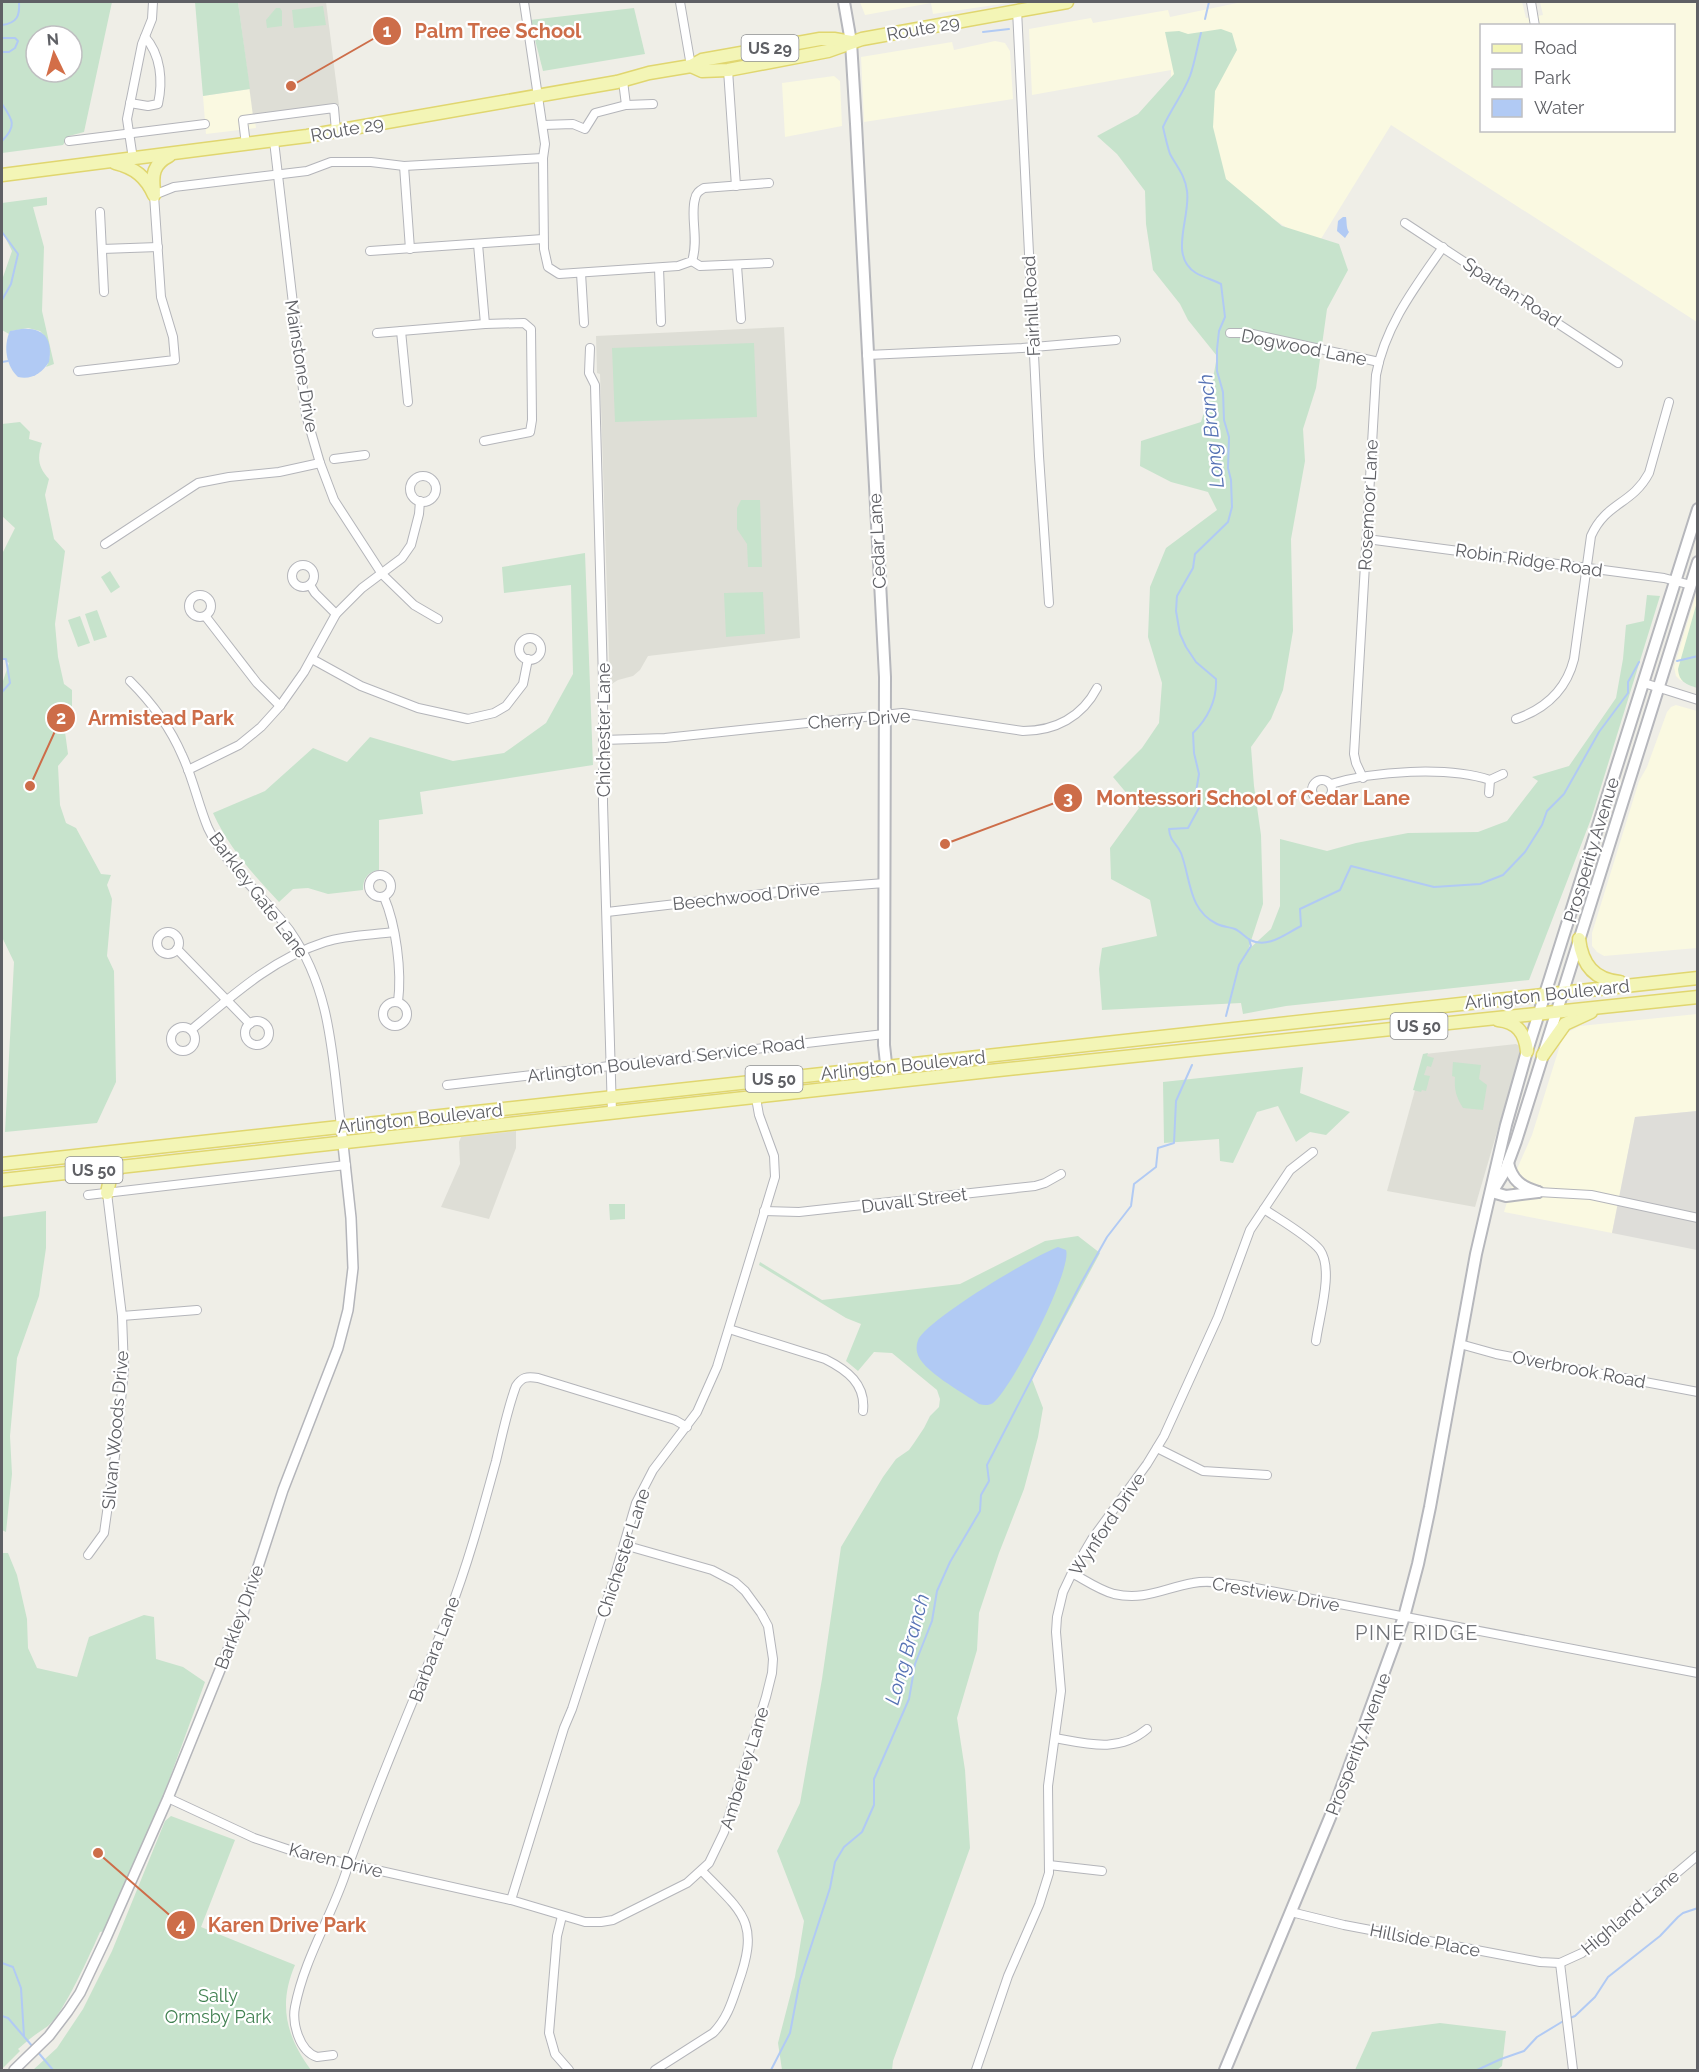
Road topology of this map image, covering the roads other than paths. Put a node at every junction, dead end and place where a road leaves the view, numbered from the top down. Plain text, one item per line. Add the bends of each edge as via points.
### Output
1 (153, 2) edge
2 (524, 2) edge
3 (680, 2) edge
4 (844, 2) edge
5 (1067, 2) edge
6 (1531, 2) edge
7 (1017, 10) junction
8 (1535, 24) edge
9 (145, 37) junction
10 (850, 42) junction
11 (691, 66) junction
12 (728, 70) junction
13 (623, 81) junction
14 (538, 96) junction
15 (130, 104) junction
16 (653, 104) dead end
17 (627, 105) junction
18 (206, 124) dead end
19 (543, 125) junction
20 (336, 131) junction
21 (129, 134) junction
22 (69, 141) dead end
23 (273, 141) junction
24 (246, 145) junction
25 (179, 153) junction
26 (543, 158) junction
27 (133, 159) junction
28 (109, 162) junction
29 (404, 166) junction
30 (2, 175) edge
31 (278, 175) junction
32 (769, 183) dead end
33 (736, 186) junction
34 (154, 195) junction
35 (100, 212) dead end
36 (1405, 223) dead end
37 (543, 239) junction
38 (478, 244) junction
39 (158, 247) junction
40 (1443, 247) junction
41 (102, 249) junction
42 (410, 249) junction
43 (370, 251) dead end
44 (692, 261) junction
45 (769, 263) dead end
46 (737, 266) junction
47 (658, 267) junction
48 (580, 273) junction
49 (104, 292) dead end
50 (741, 319) dead end
51 (584, 322) dead end
52 (661, 322) dead end
53 (485, 324) junction
54 (401, 331) junction
55 (377, 333) dead end
56 (1230, 333) dead end
57 (1116, 340) dead end
58 (1034, 347) junction
59 (590, 348) dead end
60 (867, 355) junction
61 (1379, 362) junction
62 (1618, 363) dead end
63 (78, 371) dead end
64 (408, 402) dead end
65 (1670, 402) dead end
66 (484, 441) dead end
67 (365, 455) dead end
68 (334, 459) dead end
69 (320, 463) junction
70 (420, 501) dead end
71 (1698, 509) edge
72 (1367, 539) junction
73 (105, 544) dead end
74 (1698, 562) edge
75 (1586, 569) junction
76 (382, 574) junction
77 (1676, 580) junction
78 (310, 585) dead end
79 (1691, 585) junction
80 (1048, 603) dead end
81 (336, 614) junction
82 (206, 616) dead end
83 (438, 619) dead end
84 (312, 659) junction
85 (528, 659) dead end
86 (130, 681) dead end
87 (1644, 683) junction
88 (1097, 688) dead end
89 (1658, 688) junction
90 (1698, 700) edge
91 (280, 706) junction
92 (886, 713) junction
93 (1516, 719) dead end
94 (603, 740) junction
95 (188, 770) junction
96 (1503, 774) dead end
97 (1362, 778) junction
98 (1490, 780) junction
99 (1331, 784) dead end
100 (1489, 793) dead end
101 (885, 883) junction
102 (384, 897) dead end
103 (607, 912) junction
104 (394, 932) junction
105 (1579, 939) junction
106 (177, 949) dead end
107 (303, 951) junction
108 (1698, 978) edge
109 (1651, 983) junction
110 (1562, 993) junction
111 (1546, 995) junction
112 (1698, 996) edge
113 (227, 1000) junction
114 (398, 1002) dead end
115 (1609, 1006) junction
116 (1557, 1011) junction
117 (1540, 1013) junction
118 (1482, 1019) junction
119 (250, 1024) dead end
120 (191, 1030) dead end
121 (884, 1034) junction
122 (1527, 1051) junction
123 (1543, 1054) junction
124 (612, 1065) junction
125 (886, 1067) junction
126 (753, 1081) junction
127 (888, 1082) junction
128 (447, 1085) dead end
129 (612, 1097) junction
130 (755, 1097) junction
131 (612, 1113) junction
132 (341, 1126) junction
133 (343, 1142) junction
134 (1313, 1152) dead end
135 (1508, 1163) junction
136 (2, 1164) edge
137 (346, 1165) junction
138 (120, 1167) junction
139 (1060, 1174) dead end
140 (2, 1180) edge
141 (1492, 1192) junction
142 (1538, 1192) junction
143 (107, 1193) junction
144 (88, 1195) dead end
145 (1264, 1209) junction
146 (764, 1210) junction
147 (1698, 1218) edge
148 (197, 1310) dead end
149 (122, 1316) junction
150 (729, 1329) junction
151 (1316, 1341) dead end
152 (1460, 1344) junction
153 (1698, 1392) edge
154 (863, 1411) dead end
155 (687, 1427) junction
156 (1157, 1448) junction
157 (1268, 1475) dead end
158 (624, 1545) junction
159 (88, 1555) dead end
160 (1072, 1573) junction
161 (1404, 1617) junction
162 (1698, 1673) edge
163 (1147, 1730) dead end
164 (1056, 1738) junction
165 (168, 1798) junction
166 (1698, 1855) edge
167 (348, 1864) junction
168 (1049, 1866) junction
169 (702, 1871) junction
170 (1102, 1871) dead end
171 (511, 1900) junction
172 (1291, 1912) junction
173 (562, 1916) junction
174 (1560, 1963) junction
175 (333, 2055) dead end
176 (14, 2070) edge
177 (569, 2070) edge
178 (655, 2070) edge
179 (976, 2070) edge
180 (1225, 2070) edge
181 (1573, 2070) edge

1 - 9 street
2 - 14 street
3 - 11 street
4 - 10 main road, Cedar Lane
5 - 7 main road, Route 29 / US 29
6 - 8 street
7 - 10 main road, Route 29 / US 29
7 - 58 street, Fairhill Road
9 - 15 street
9 - 15 street via 159,62 158,104
10 - 11 main road, Route 29 / US 29 via 819,39 702,60
10 - 12 main road, Route 29 / US 29 via 828,51
10 - 60 main road, Cedar Lane
11 - 12 main road, Route 29 / US 29 via 702,71
11 - 13 main road, Route 29 / US 29
12 - 33 street
13 - 14 main road, Route 29 / US 29
13 - 17 street
14 - 19 street
14 - 20 main road, Route 29 / US 29
15 - 21 street
16 - 17 street
17 - 19 street via 595,113 585,129 573,124
18 - 21 street
19 - 26 street
20 - 23 main road, Route 29 / US 29
20 - 24 street via 334,108 243,120
21 - 22 street
21 - 27 street
23 - 24 main road, Route 29 / US 29
23 - 31 street, Mainstone Drive
24 - 25 main road, Route 29 / US 29
25 - 27 main road, Route 29 / US 29
25 - 34 main road via 162,160 155,168
26 - 29 street
26 - 37 street
27 - 28 main road, Route 29 / US 29
28 - 30 main road, Route 29 / US 29
28 - 34 main road via 136,171
29 - 31 street via 332,162
29 - 42 street
31 - 34 street via 174,187
31 - 69 street, Mainstone Drive via 306,415
32 - 33 street
33 - 44 street via 704,188 698,192 694,200
34 - 39 street
35 - 41 street
36 - 40 street, Spartan Road
37 - 38 street
37 - 48 street via 548,267 559,274
38 - 42 street
38 - 53 street
39 - 41 street
39 - 63 street via 161,297 175,360
40 - 61 street, Rosemoor Lane via 1401,310
40 - 62 street, Spartan Road
41 - 49 street
42 - 43 street
44 - 46 street via 700,266
44 - 47 street
45 - 46 street
46 - 50 street
47 - 48 street
47 - 52 street
48 - 51 street
53 - 54 street
53 - 66 street via 525,323 531,329 532,420 531,432
54 - 55 street
54 - 64 street
56 - 61 street, Dogwood Lane via 1248,333
57 - 58 street
58 - 60 street
58 - 80 street, Fairhill Road
59 - 94 street, Chichester Lane via 590,373 595,386
60 - 92 main road, Cedar Lane
61 - 72 street, Rosemoor Lane
65 - 75 street via 1649,473 1637,492 1604,514 1597,524
67 - 68 street
69 - 73 street via 198,483
69 - 76 street, Mainstone Drive via 334,500
70 - 76 street via 411,545
71 - 77 main road, Prosperity Avenue
72 - 75 street, Robin Ridge Road
72 - 97 street, Rosemoor Lane via 1354,754
74 - 79 main road, Prosperity Avenue
75 - 77 street, Robin Ridge Road
75 - 93 street via 1568,678 1551,700
76 - 81 street
76 - 83 street, Mainstone Drive via 414,605
77 - 79 street, Robin Ridge Road
77 - 87 main road, Prosperity Avenue
78 - 81 street
79 - 89 main road, Prosperity Avenue
81 - 84 street
82 - 91 street via 257,683
84 - 85 street via 361,686 418,708 468,718 494,713 506,706 523,684
84 - 91 street
86 - 95 street, Barkley Gate Lane via 166,725
87 - 89 street
87 - 111 main road, Prosperity Avenue
88 - 92 street, Cherry Drive via 1088,703 1070,719 1047,729 1023,730
89 - 90 street
89 - 105 main road, Prosperity Avenue
91 - 95 street via 237,746
92 - 94 street, Cherry Drive via 665,738
92 - 101 main road, Cedar Lane
94 - 103 street, Chichester Lane
95 - 107 street, Barkley Gate Lane via 217,844
96 - 98 street
97 - 98 street via 1432,771
97 - 99 street
98 - 100 street
101 - 103 street, Beechwood Drive
101 - 121 main road, Cedar Lane
102 - 104 street
103 - 124 street, Chichester Lane
104 - 107 street via 327,941
104 - 114 street
105 - 109 main road via 1583,959 1598,977 1614,982
105 - 110 main road, Prosperity Avenue
106 - 113 street
107 - 113 street via 261,973
107 - 132 street, Barkley Gate Lane via 327,1014
108 - 109 main road, Arlington Boulevard / US 50
109 - 110 main road, Arlington Boulevard / US 50
110 - 111 main road, Arlington Boulevard / US 50
110 - 116 main road, Prosperity Avenue
111 - 117 main road, Prosperity Avenue
111 - 125 main road, Arlington Boulevard / US 50
112 - 115 main road, Arlington Boulevard / US 50
113 - 119 street
113 - 120 street
115 - 116 main road, Arlington Boulevard / US 50
115 - 123 main road via 1564,1024
116 - 117 main road, Arlington Boulevard / US 50
116 - 123 main road, Prosperity Avenue
117 - 118 main road, Arlington Boulevard / US 50
117 - 122 main road, Prosperity Avenue
118 - 122 main road via 1516,1026 1523,1034
118 - 127 main road, Arlington Boulevard / US 50
121 - 124 street, Arlington Boulevard Service Road
121 - 125 main road, Cedar Lane
122 - 141 main road, Prosperity Avenue
123 - 135 main road, Prosperity Avenue
124 - 128 street, Arlington Boulevard Service Road
124 - 129 street, Chichester Lane
125 - 126 main road, Arlington Boulevard / US 50
125 - 127 main road, Cedar Lane
126 - 129 main road, Arlington Boulevard / US 50
126 - 130 street, Chichester Lane
127 - 130 main road, Arlington Boulevard / US 50
129 - 131 street, Chichester Lane
129 - 132 main road, Arlington Boulevard / US 50
130 - 131 main road, Arlington Boulevard / US 50
130 - 146 street, Chichester Lane via 776,1167
131 - 133 main road, Arlington Boulevard / US 50
132 - 133 street, Barkley Drive
132 - 136 main road, Arlington Boulevard / US 50
133 - 137 street, Barkley Drive
133 - 138 main road, Arlington Boulevard / US 50
134 - 145 street, Wynford Drive via 1290,1170
135 - 141 main road, Prosperity Avenue
135 - 142 main road via 1518,1183
137 - 143 street
137 - 165 street, Barkley Drive via 353,1268 344,1328 283,1490 243,1613
138 - 140 main road, Arlington Boulevard / US 50
138 - 143 main road via 110,1179
139 - 146 street, Duvall Street via 1035,1186 799,1212
141 - 142 main road via 1506,1196
141 - 152 main road, Prosperity Avenue
142 - 147 street via 1591,1195
143 - 144 street
143 - 149 street, Silvan Woods Drive
145 - 151 street via 1314,1244 1324,1258 1326,1275
145 - 156 street, Wynford Drive via 1250,1230 1218,1317
146 - 150 street, Chichester Lane
148 - 149 street
149 - 159 street, Silvan Woods Drive via 124,1370 106,1522 104,1533
150 - 154 street via 836,1365 856,1380 863,1396
150 - 155 street, Chichester Lane via 717,1367
152 - 153 street, Overbrook Road
152 - 161 main road, Prosperity Avenue via 1418,1564
155 - 158 street, Chichester Lane via 642,1488
155 - 167 street, Barbara Lane via 538,1378 520,1379 451,1609
156 - 157 street via 1203,1471
156 - 160 street, Wynford Drive
158 - 169 street, Amberley Lane via 712,1570 735,1582 761,1613 772,1642 772,1673 766,1697 724,1832
158 - 171 street, Chichester Lane
160 - 161 street, Crestview Drive via 1106,1591 1127,1596 1214,1582
160 - 164 street, Wynford Drive via 1056,1617 1061,1691
161 - 162 street, Crestview Drive
161 - 172 main road, Prosperity Avenue via 1362,1736
163 - 164 street via 1130,1741 1108,1746
164 - 168 street, Wynford Drive via 1048,1786
165 - 167 street, Karen Drive via 254,1838
165 - 176 street, Barkley Drive via 80,1993 49,2037
166 - 174 street, Highland Lane via 1582,1953
167 - 171 street, Karen Drive
167 - 175 street, Barbara Lane via 306,1971 294,2016 297,2033 309,2054
168 - 170 street
168 - 179 street, Wynford Drive via 1039,1905 1013,1962
169 - 173 street, Amberley Lane via 687,1883 613,1920 590,1923
169 - 178 street via 744,1919 748,1950 721,2025
171 - 173 street, Amberley Lane
172 - 174 street, Hillside Place
172 - 180 main road, Prosperity Avenue
173 - 177 street via 549,2033 555,2054
174 - 181 street, Highland Lane

